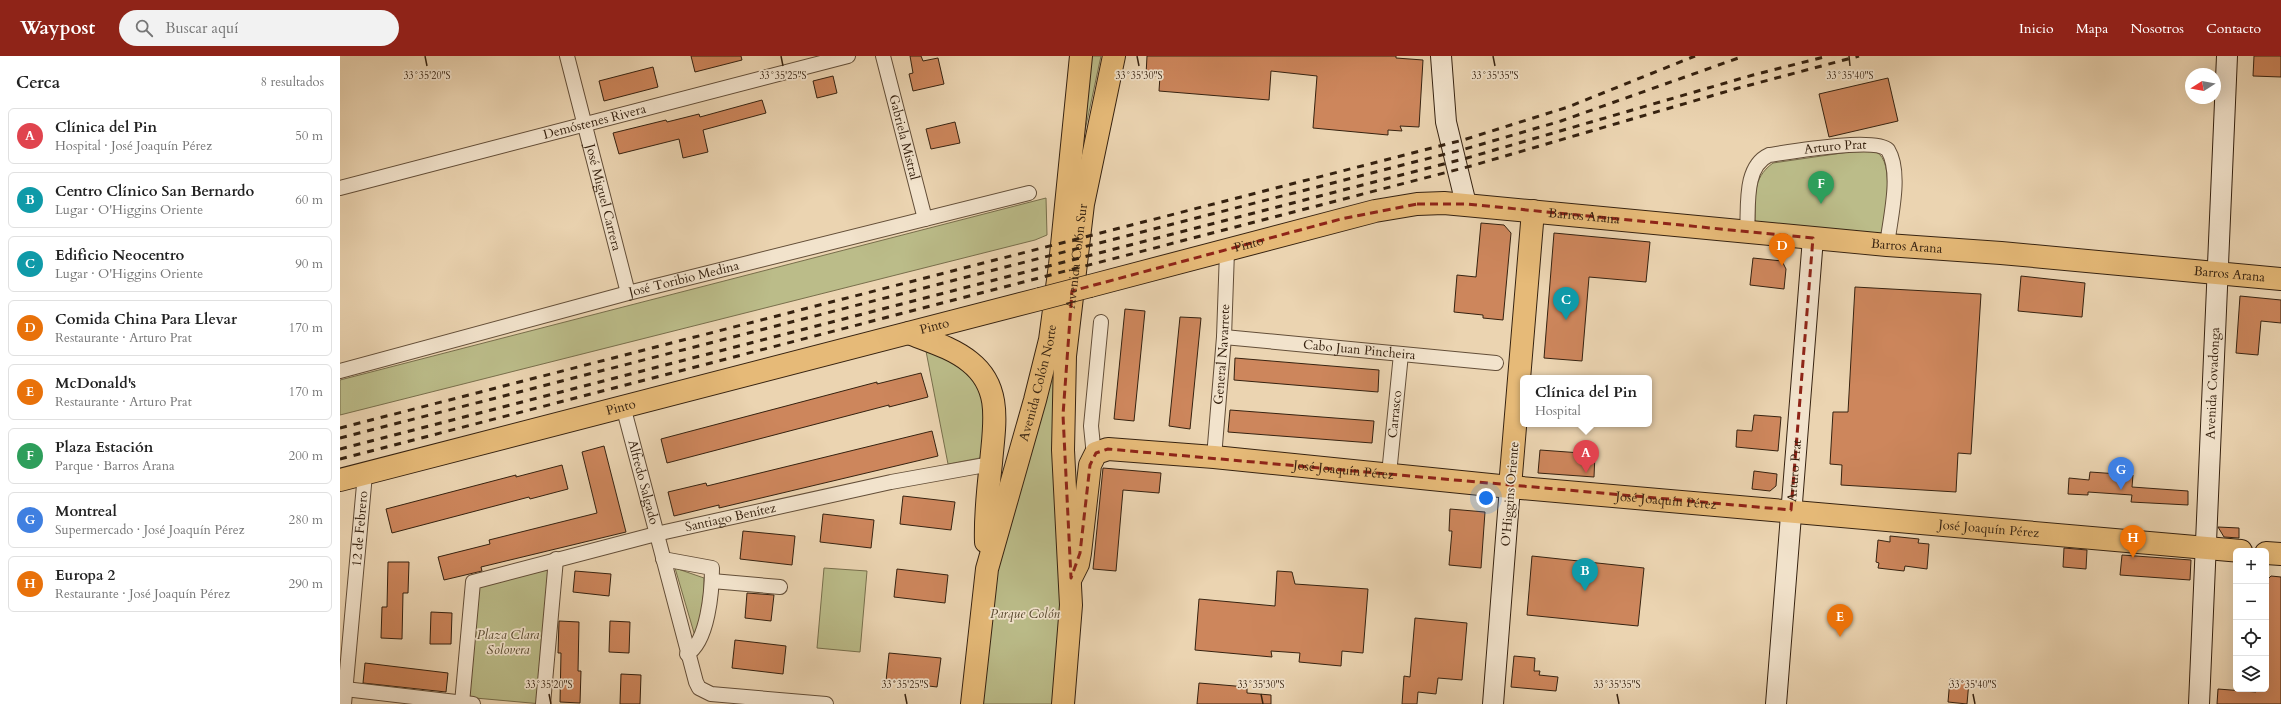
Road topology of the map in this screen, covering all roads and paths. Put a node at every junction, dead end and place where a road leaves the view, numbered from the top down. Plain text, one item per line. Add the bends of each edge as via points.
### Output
1 (567, 56) edge
2 (848, 56) edge
3 (883, 56) edge
4 (1081, 56) edge
5 (1114, 56) edge
6 (1442, 56) edge
7 (2229, 58) edge
8 (585, 124) junction
9 (340, 188) edge
10 (1029, 193) dead end
11 (1466, 204) junction
12 (1533, 211) junction
13 (925, 219) junction
14 (1747, 232) junction
15 (1813, 238) junction
16 (1886, 245) junction
17 (1228, 251) junction
18 (2218, 273) junction
19 (2281, 279) edge
20 (628, 293) junction
21 (1101, 322) dead end
22 (909, 333) junction
23 (1224, 337) junction
24 (1401, 354) junction
25 (1496, 363) dead end
26 (340, 371) edge
27 (623, 406) junction
28 (1094, 456) junction
29 (1214, 457) junction
30 (990, 464) junction
31 (365, 474) junction
32 (1389, 474) junction
33 (340, 480) edge
34 (1510, 487) junction
35 (1791, 510) junction
36 (656, 534) junction
37 (2205, 548) junction
38 (2233, 550) edge
39 (2269, 553) edge
40 (2281, 554) edge
41 (556, 559) junction
42 (663, 560) junction
43 (987, 569) junction
44 (1071, 578) junction
45 (712, 581) junction
46 (780, 587) dead end
47 (688, 654) junction
48 (345, 689) junction
49 (707, 695) edge
50 (801, 702) edge
51 (467, 703) edge
52 (344, 704) edge
53 (543, 704) edge
54 (826, 704) edge
55 (972, 704) edge
56 (1063, 704) edge
57 (1493, 704) edge
58 (1776, 704) edge
59 (2199, 704) edge

1 - 8 street, José Miguel Carrera
2 - 8 street, Demóstenes Rivera
3 - 13 street, Gabriela Mistral
4 - 43 main road, Avenida Colón Norte via 1050,340
5 - 44 main road, Avenida Colón Sur via 1083,204 1065,356 1063,450
6 - 11 street via 1446,122
7 - 18 street, Avenida Covadonga
8 - 9 street, Demóstenes Rivera
8 - 20 street, José Miguel Carrera
10 - 13 street, José Toribio Medina
11 - 12 main road, Pinto
11 - 17 main road, Pinto via 1395,207 1341,219
12 - 14 main road, Barros Arana
12 - 34 main road, O'Higgins Oriente
13 - 20 street, José Toribio Medina
14 - 15 main road, Barros Arana
14 - 16 street, Arturo Prat via 1752,176 1757,163 1763,158 1822,148 1875,144 1888,150 1894,165 1895,179
15 - 16 main road, Barros Arana
15 - 35 street, Arturo Prat
16 - 18 main road, Barros Arana
17 - 22 main road, Pinto, bridge
17 - 23 street, General Navarrete
18 - 19 main road, Barros Arana
18 - 37 street, Avenida Covadonga
20 - 26 street, José Toribio Medina
21 - 28 street, Avenida Colón Sur via 1091,426
22 - 27 main road, Pinto
22 - 30 main road via 960,355 986,377 995,406
23 - 24 street, Cabo Juan Pincheira
23 - 29 street, General Navarrete
24 - 25 street, Cabo Juan Pincheira
24 - 32 street, Carrasco
27 - 31 main road, Pinto
27 - 36 street, Alfredo Salgado
28 - 29 main road, José Joaquín Pérez via 1108,449
28 - 44 main road, Avenida Colón Sur via 1089,469 1078,564
29 - 32 main road, José Joaquín Pérez
30 - 36 street, Santiago Benítez via 891,482
30 - 43 main road via 985,534
31 - 33 main road, Pinto
31 - 48 street, 12 de Febrero
32 - 34 main road, José Joaquín Pérez
34 - 35 main road, José Joaquín Pérez
34 - 57 street, O'Higgins Oriente
35 - 37 main road, José Joaquín Pérez
35 - 58 street, Arturo Prat
36 - 41 street, Santiago Benítez
36 - 42 street, Alfredo Salgado
37 - 38 main road, José Joaquín Pérez
37 - 59 street, Avenida Covadonga
39 - 40 main road
41 - 51 street, Santiago Benítez via 473,582
41 - 53 street
42 - 45 street via 712,568
42 - 47 street, Alfredo Salgado
43 - 55 main road, Avenida Colón Norte
44 - 56 main road, Avenida Colón Sur
45 - 46 street
45 - 47 street via 712,595 699,641 695,649
47 - 49 street, Alfredo Salgado via 693,677
48 - 51 street
48 - 52 street, 12 de Febrero
49 - 50 street
50 - 54 street

